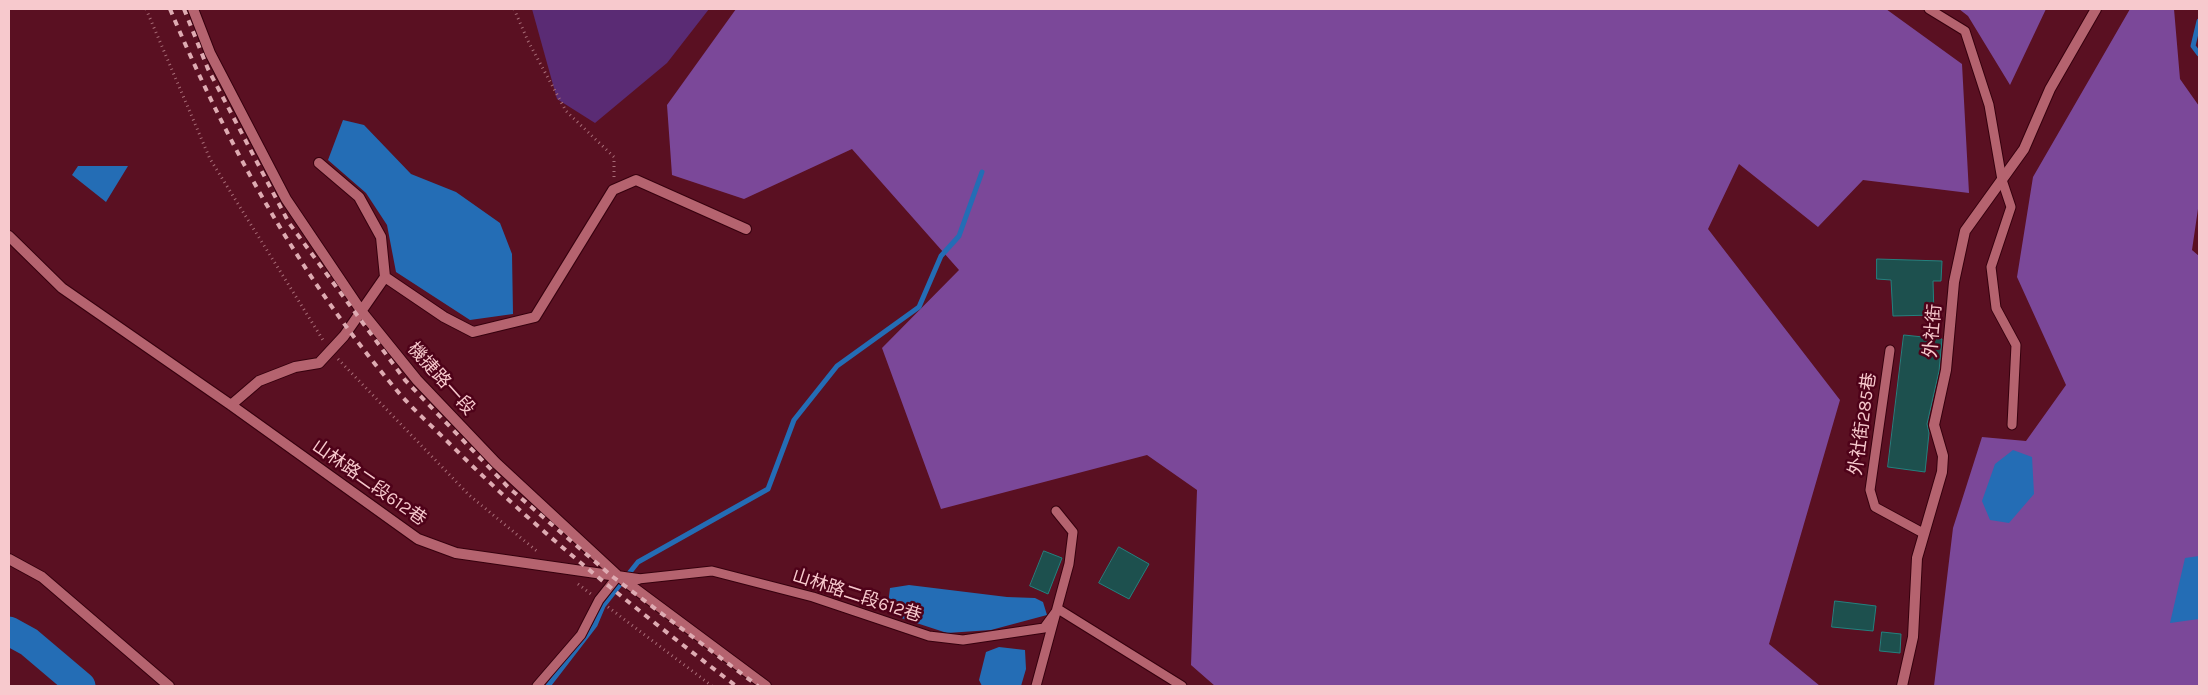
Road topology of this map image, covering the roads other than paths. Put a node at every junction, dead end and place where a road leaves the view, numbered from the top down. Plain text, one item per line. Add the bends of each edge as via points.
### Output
1 (193, 9) edge
2 (1929, 9) edge
3 (2096, 9) edge
4 (319, 163) dead end
5 (2002, 180) junction
6 (746, 229) dead end
7 (9, 236) edge
8 (386, 277) junction
9 (362, 312) junction
10 (1890, 350) dead end
11 (231, 405) junction
12 (2012, 426) dead end
13 (1056, 511) dead end
14 (1923, 533) junction
15 (9, 559) edge
16 (619, 577) junction
17 (635, 583) junction
18 (1058, 609) junction
19 (169, 686) edge
20 (536, 686) edge
21 (766, 686) edge
22 (1036, 686) edge
23 (1182, 686) edge
24 (1902, 686) edge

1 - 9 street, 機捷路一段 via 210,53 286,199
2 - 5 lane via 1965,31 1989,105
3 - 5 street, 外社街 via 2050,88 2024,149
4 - 8 street via 359,197 381,237
5 - 12 lane via 2011,207 1991,267 1996,308 2016,345
5 - 14 street, 外社街 via 1965,231 1954,282 1946,370 1934,425 1943,456 1942,472
6 - 8 street via 636,180 613,190 535,317 473,332 444,317
7 - 11 street, 山林路二段612巷 via 62,288
8 - 9 street
9 - 11 street via 319,363 295,367 259,381
9 - 16 street, 機捷路一段 via 417,380 496,463
10 - 14 lane, 外社街285巷 via 1870,490 1875,507
11 - 16 street, 山林路二段612巷 via 418,539 456,553
13 - 18 lane, 山林路二段612巷 via 1073,532
14 - 24 street, 外社街 via 1917,558 1913,637
15 - 19 street via 42,577
16 - 17 street, 機捷路一段
16 - 20 lane via 599,600 581,635
17 - 18 lane, 山林路二段612巷 via 712,571 813,597 929,636 964,640 1044,628
17 - 21 street, 機捷路一段
18 - 22 lane, 山林路二段612巷
18 - 23 lane

